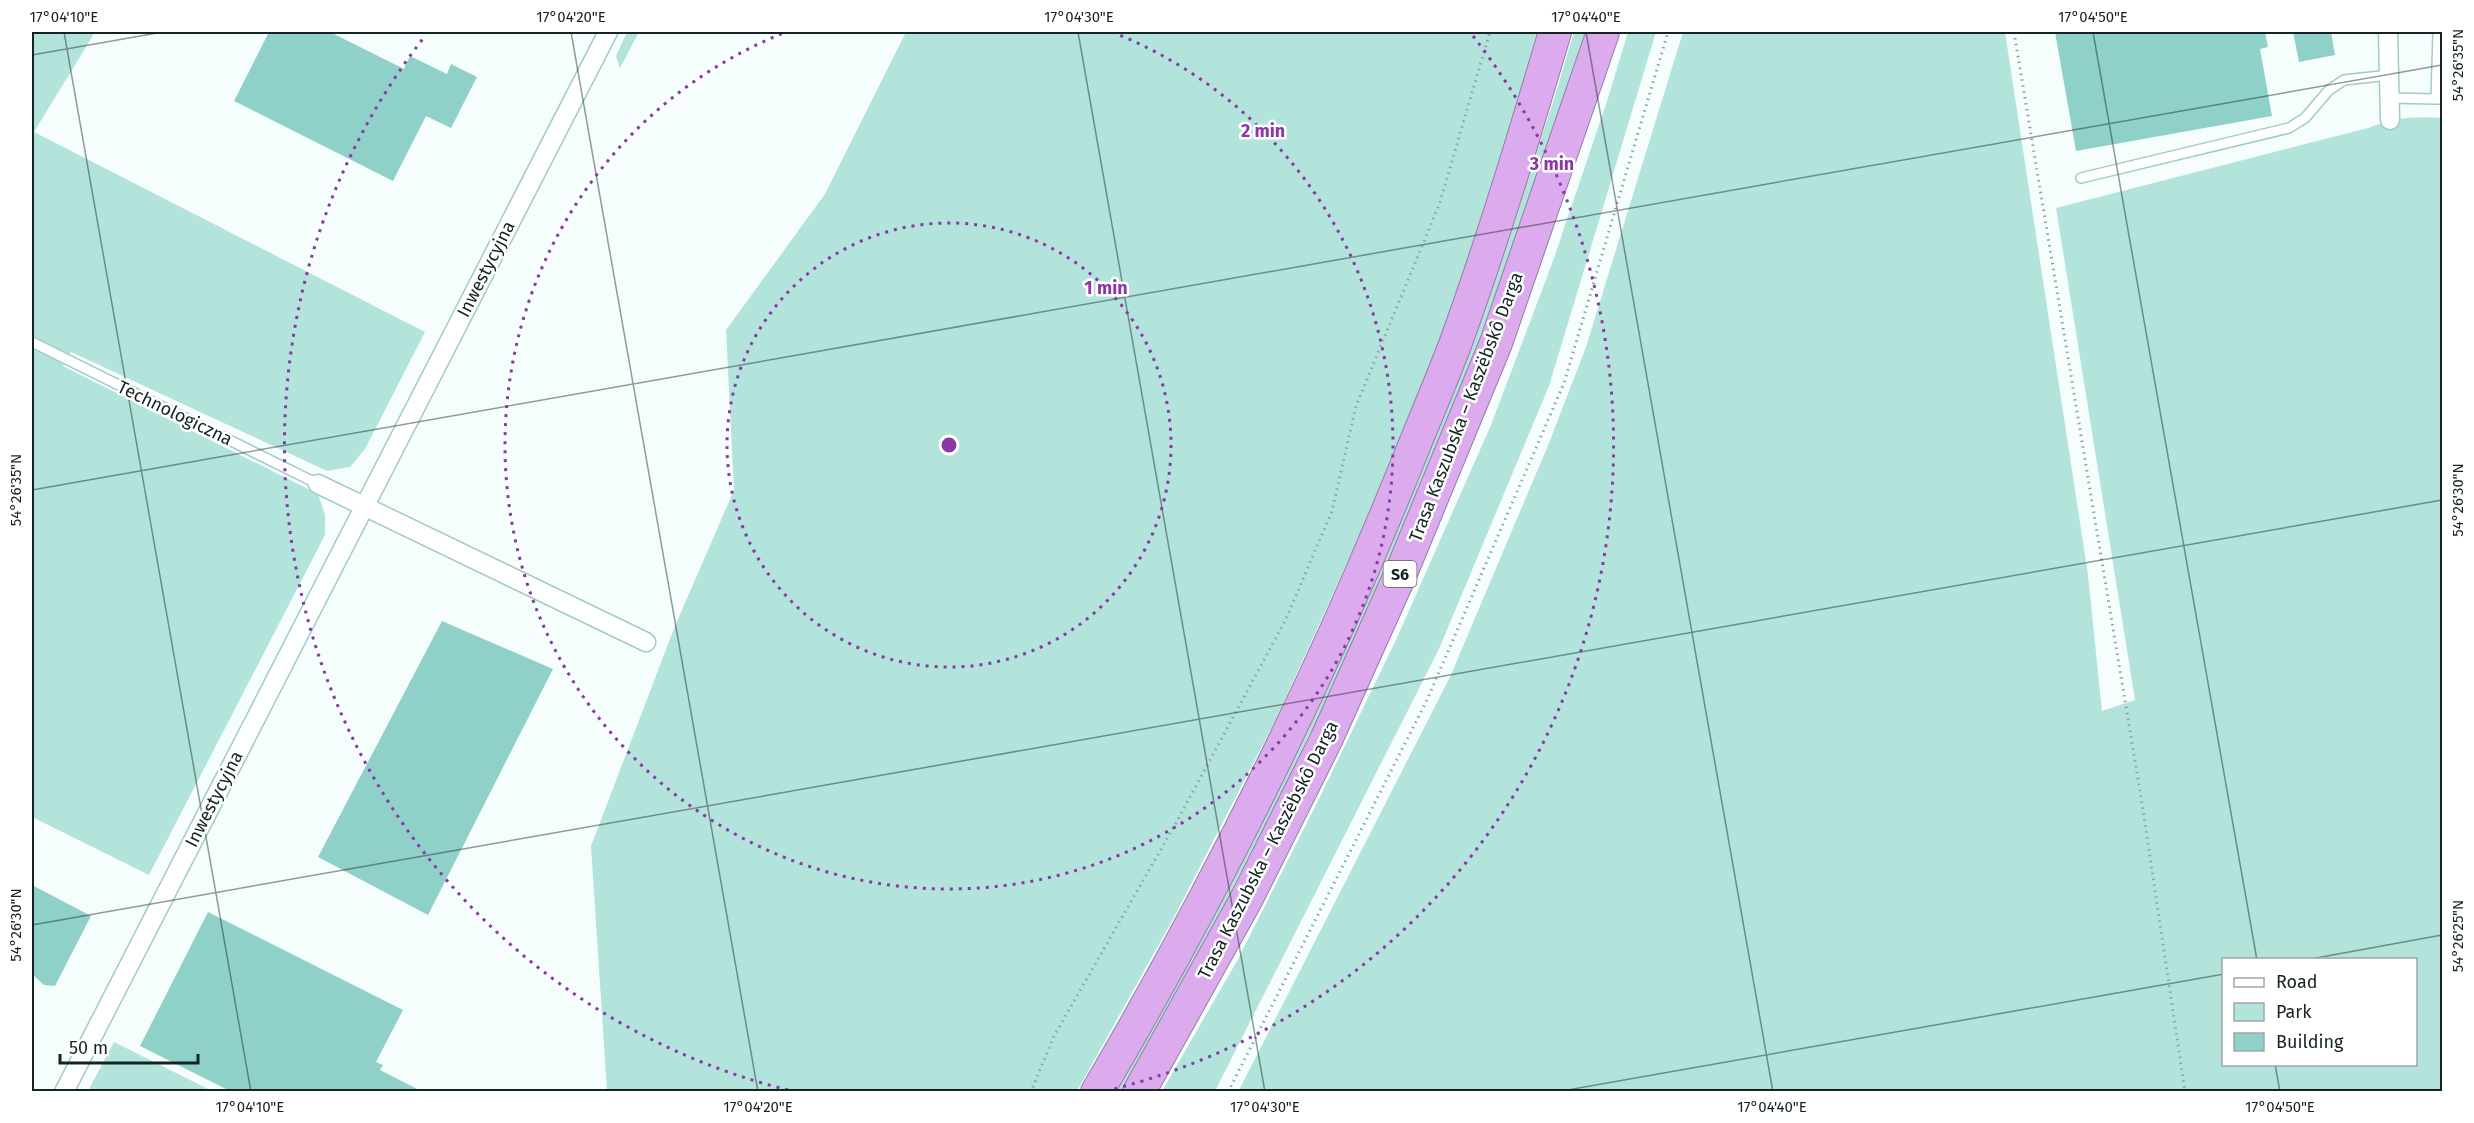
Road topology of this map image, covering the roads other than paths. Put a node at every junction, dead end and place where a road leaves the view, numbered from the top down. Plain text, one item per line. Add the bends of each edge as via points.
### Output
1 (608, 32) edge
2 (1555, 32) edge
3 (1603, 32) edge
4 (2388, 32) edge
5 (2438, 32) edge
6 (2389, 75) junction
7 (2389, 98) junction
8 (2439, 99) edge
9 (2390, 120) dead end
10 (2081, 178) dead end
11 (32, 342) edge
12 (318, 484) joint
13 (364, 507) junction
14 (646, 642) dead end
15 (64, 1092) edge
16 (1097, 1092) edge
17 (1139, 1092) edge

1 - 13 street, Inwestycyjna
2 - 16 highway, Trasa Kaszubska – Kaszëbskô Darga / S6 via 1511,180 1455,343 1365,569 1276,759 1149,1003
3 - 17 highway, Trasa Kaszubska – Kaszëbskô Darga / S6 via 1496,343 1401,573 1326,740 1247,898
4 - 6 street
5 - 8 lane
6 - 7 street
6 - 10 lane via 2344,80 2289,128
7 - 8 lane
7 - 9 street
11 - 12 lane, Technologiczna
12 - 13 street
13 - 14 street
13 - 15 street, Inwestycyjna

